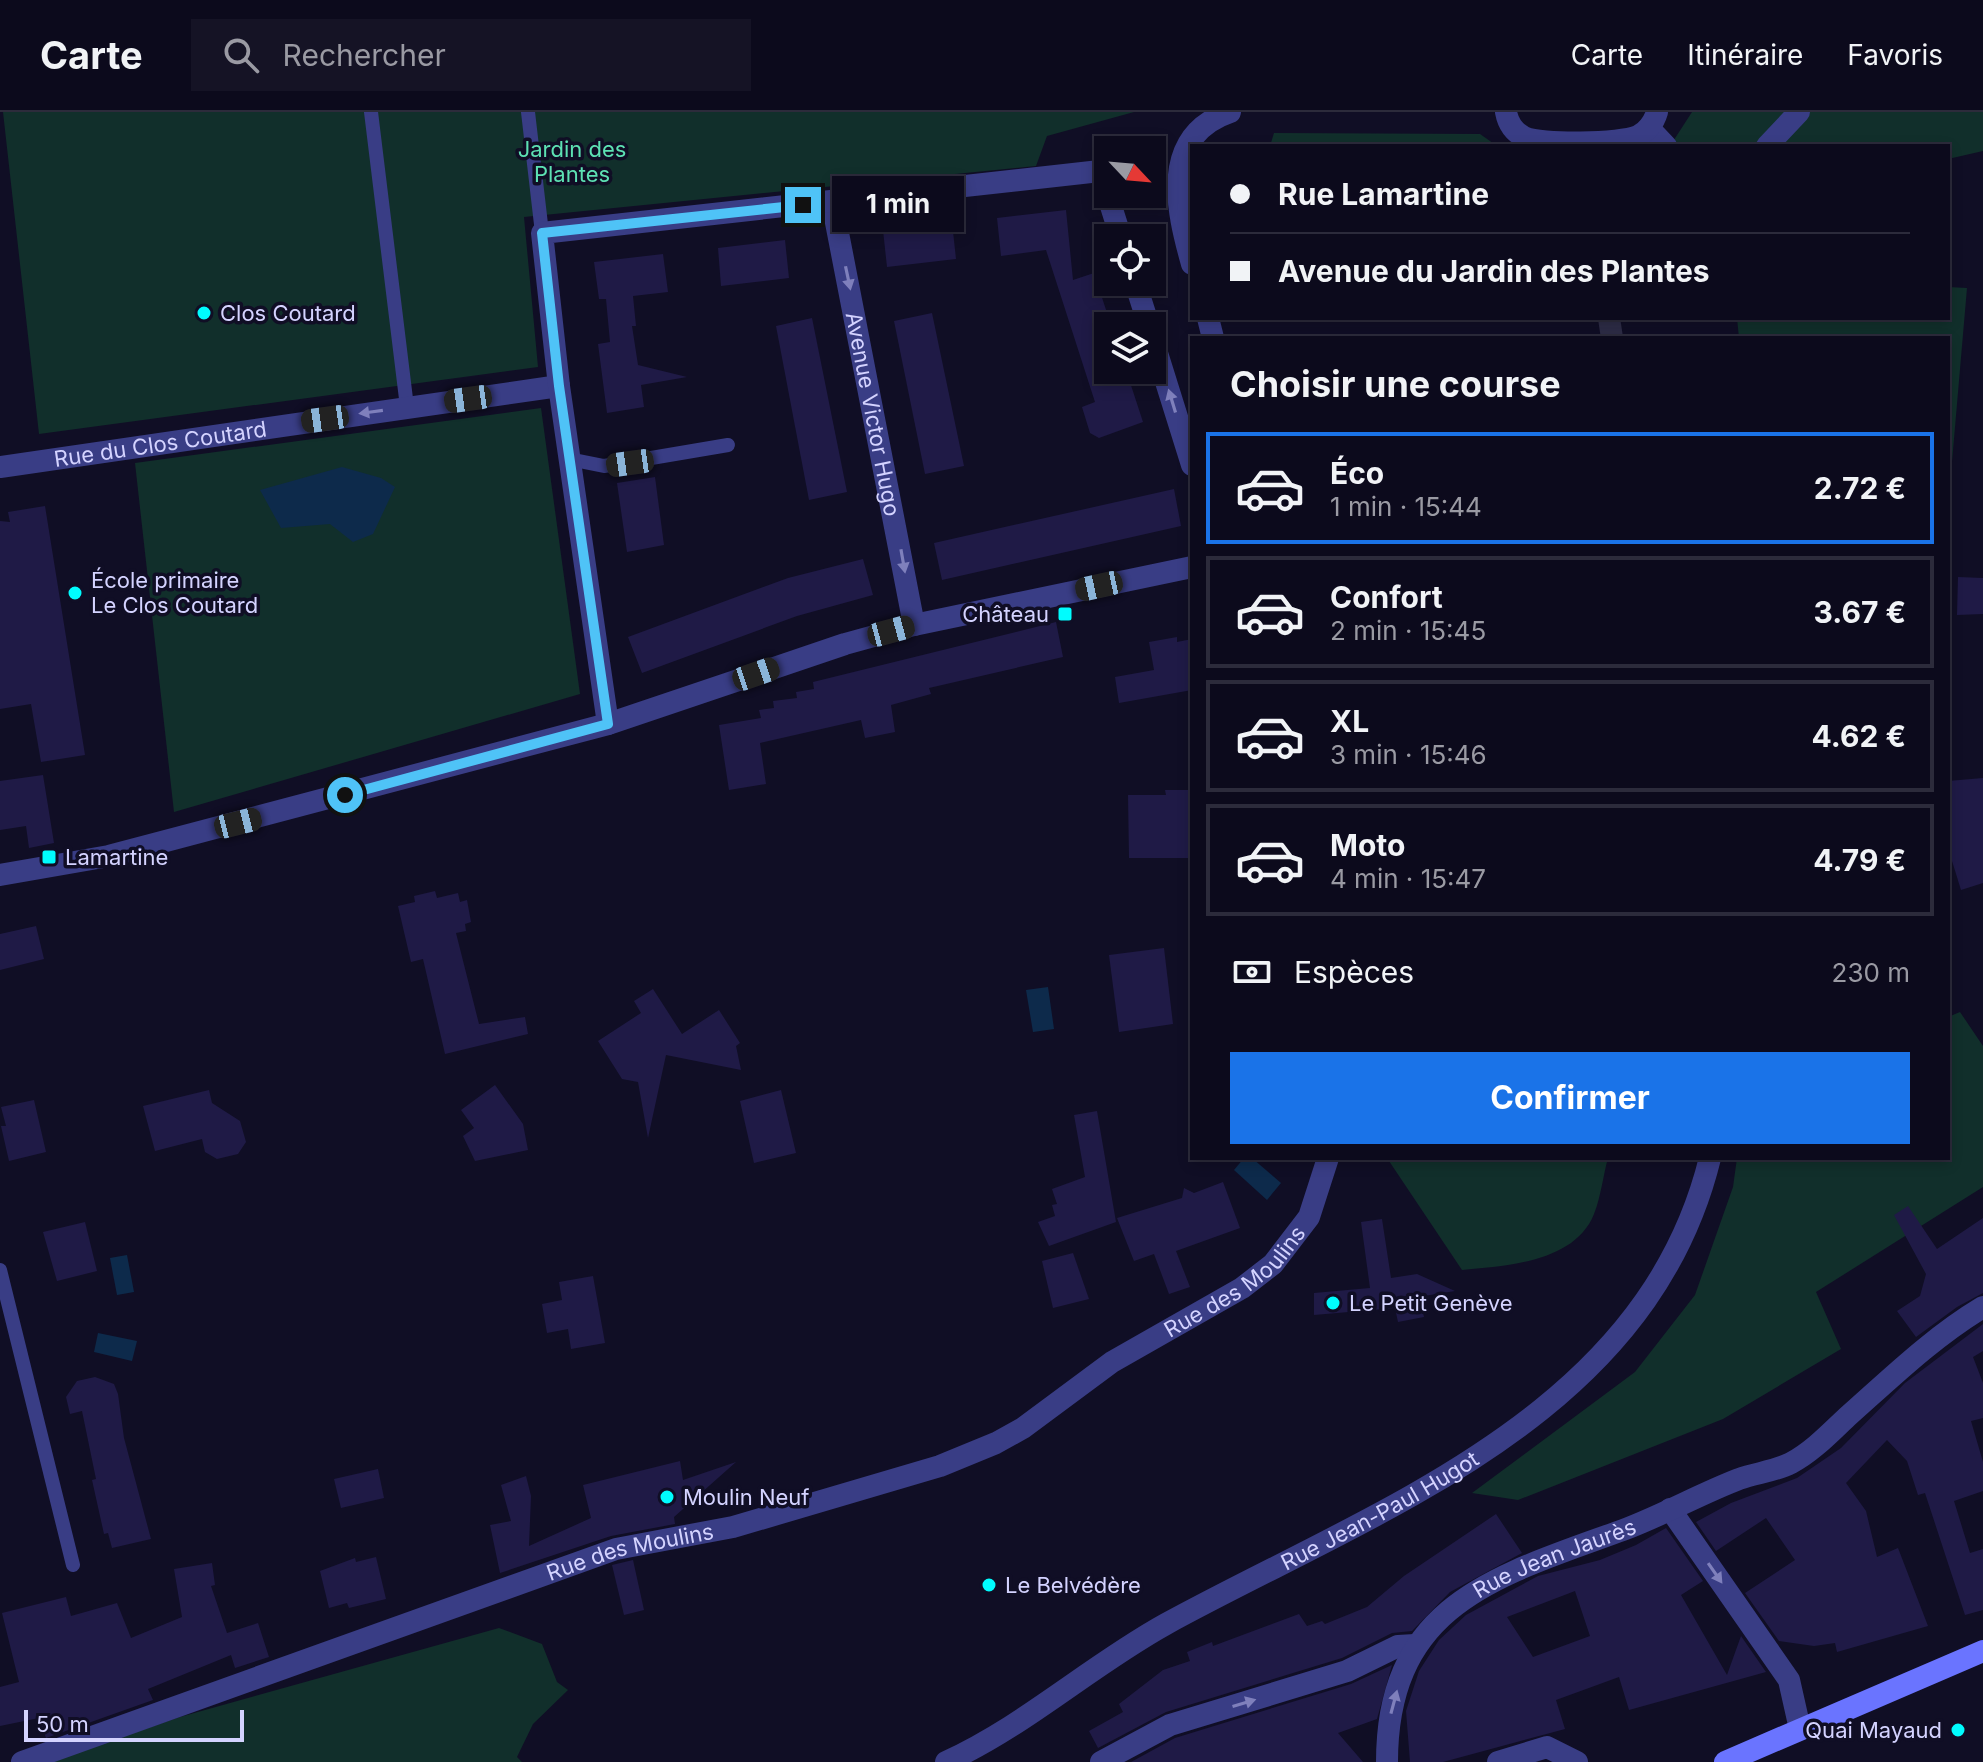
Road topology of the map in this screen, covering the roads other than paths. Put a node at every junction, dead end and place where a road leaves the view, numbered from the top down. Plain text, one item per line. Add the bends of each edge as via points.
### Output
1 (371, 112) edge
2 (528, 112) edge
3 (1230, 112) edge
4 (1506, 112) edge
5 (1799, 112) edge
6 (1653, 120) edge
7 (1586, 143) edge
8 (1193, 144) edge
9 (1665, 144) edge
10 (1769, 144) edge
11 (1190, 151) edge
12 (832, 202) junction
13 (1117, 224) edge
14 (542, 233) junction
15 (1190, 257) edge
16 (1166, 382) edge
17 (559, 386) junction
18 (407, 407) junction
19 (728, 445) dead end
20 (569, 459) junction
21 (1190, 459) edge
22 (0, 467) edge
23 (1190, 567) edge
24 (914, 625) junction
25 (608, 724) junction
26 (0, 875) edge
27 (1327, 1160) edge
28 (1710, 1160) edge
29 (0, 1270) edge
30 (1983, 1307) edge
31 (1670, 1509) junction
32 (73, 1565) dead end
33 (1415, 1645) junction
34 (1983, 1651) edge
35 (1800, 1729) junction
36 (22, 1762) edge
37 (946, 1762) edge
38 (1101, 1762) edge
39 (1387, 1762) edge
40 (1498, 1762) edge
41 (1577, 1762) edge
42 (1725, 1762) edge

1 - 18 lane
2 - 14 lane
3 - 8 street via 1201,129
4 - 7 street via 1514,129 1533,141
5 - 10 street
6 - 7 street via 1633,138
6 - 9 street
11 - 15 street via 1178,174 1176,205
12 - 13 street via 1100,171
12 - 14 street
12 -> 24 street, Avenue Victor Hugo
14 - 17 street
21 -> 16 street
17 - 18 street, Rue du Clos Coutard
17 - 20 street
18 -> 22 street, Rue du Clos Coutard
19 - 20 lane via 604,466
20 - 25 street
23 - 24 street
24 - 25 street
25 - 26 street via 123,852
27 - 36 street, Rue des Moulins via 1309,1217 1273,1264 1242,1288 1112,1362 996,1443 940,1466 733,1527 616,1549
28 - 37 street, Rue Jean-Paul Hugot via 1680,1243 1643,1308 1614,1344 1549,1405 1380,1513 1138,1641 990,1739
29 - 32 lane
30 - 31 street, Rue Jean Jaurès via 1950,1326 1789,1464
31 - 33 street, Rue Jean Jaurès via 1548,1556 1446,1612
31 -> 35 street via 1789,1680
38 -> 33 street via 1170,1725 1347,1671 1398,1646
39 -> 33 street via 1392,1706
34 - 35 main road
35 - 42 main road
40 - 41 street via 1547,1747

